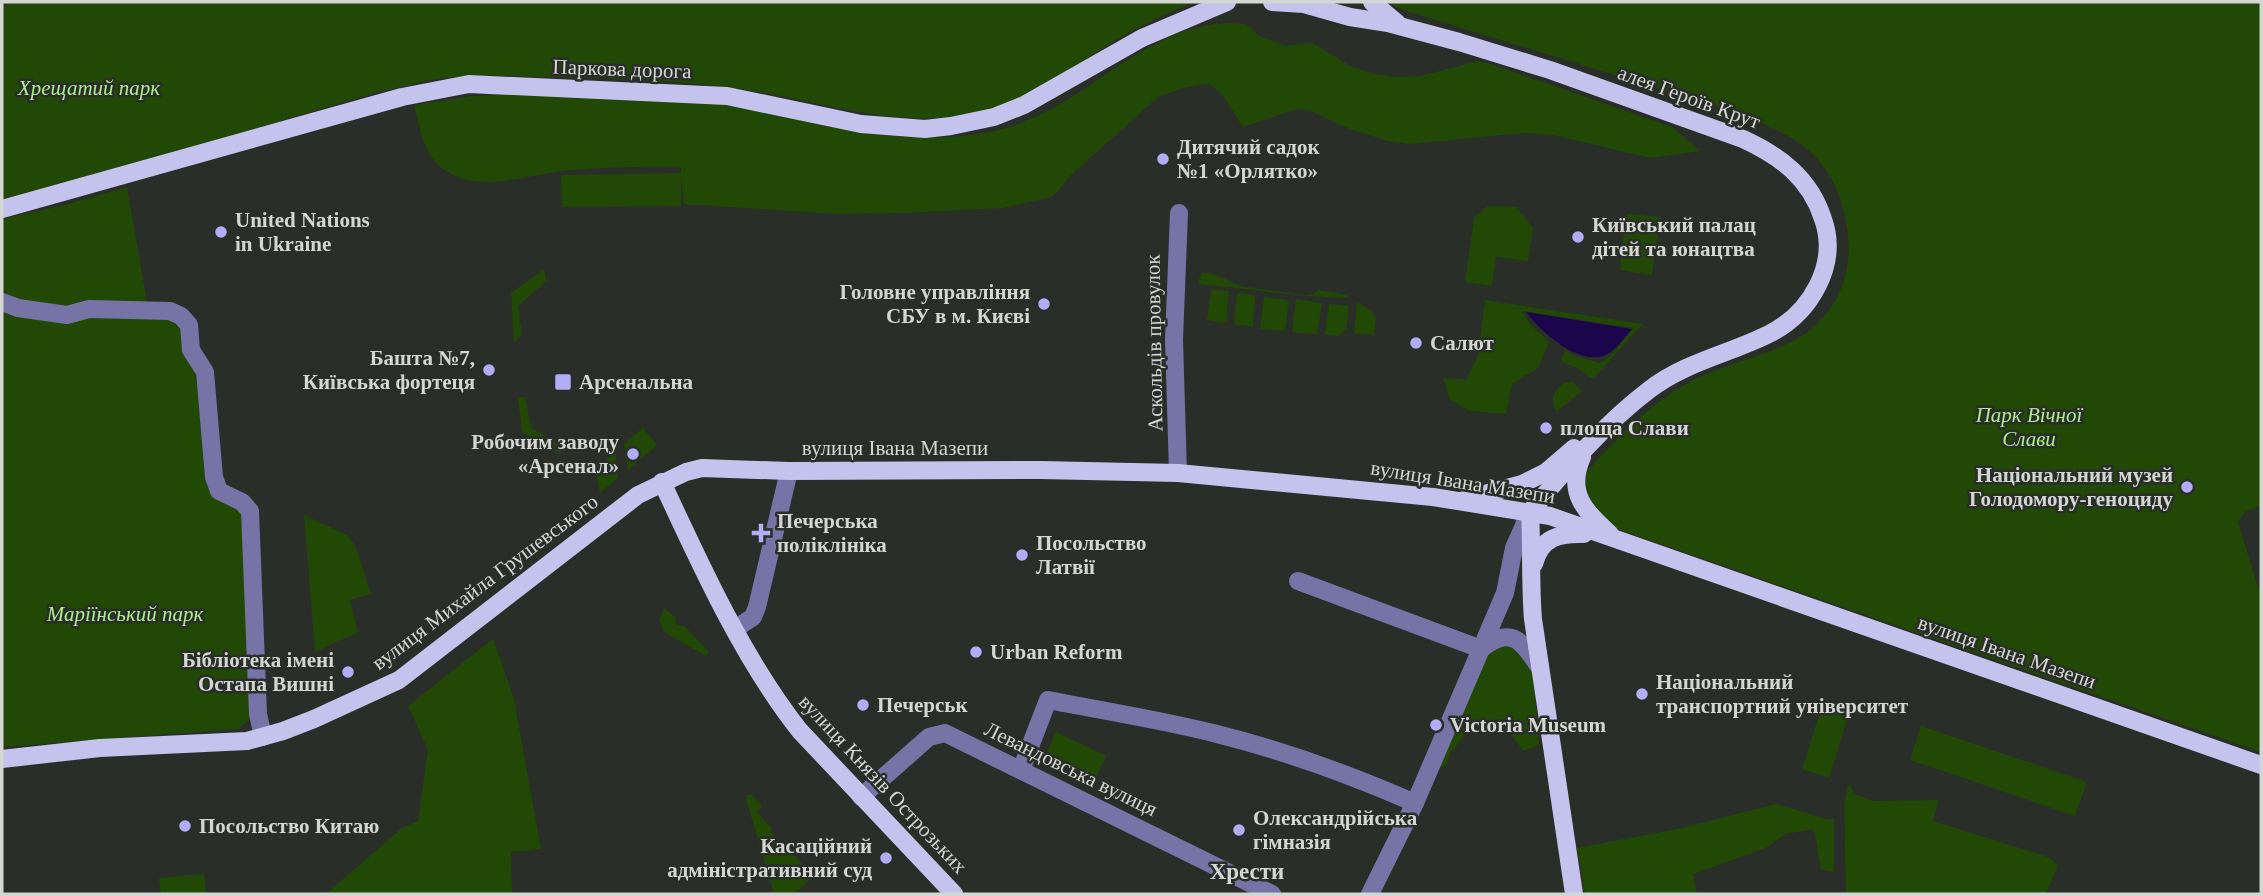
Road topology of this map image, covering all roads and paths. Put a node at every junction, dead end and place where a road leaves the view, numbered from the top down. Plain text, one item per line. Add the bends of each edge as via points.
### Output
1 (1228, 2) edge
2 (1272, 2) edge
3 (1371, 2) edge
4 (1407, 28) junction
5 (2, 209) edge
6 (1179, 213) dead end
7 (2, 302) edge
8 (1609, 426) junction
9 (1587, 448) junction
10 (789, 471) junction
11 (1178, 473) junction
12 (662, 482) junction
13 (1452, 500) junction
14 (1530, 512) junction
15 (1615, 540) junction
16 (1530, 580) junction
17 (1297, 581) dead end
18 (735, 629) junction
19 (1481, 649) junction
20 (1540, 668) junction
21 (263, 737) junction
22 (2, 759) edge
23 (2261, 765) edge
24 (1021, 770) junction
25 (861, 797) junction
26 (1415, 803) junction
27 (954, 894) edge
28 (1272, 894) edge
29 (1370, 894) edge
30 (1574, 894) edge

1 - 5 main road, Паркова дорога via 1142,38 1024,105 951,126 925,129 861,124 727,96 469,84 402,97
2 - 4 main road via 1304,4
3 - 4 main road
4 - 8 main road, алея Героїв Крут via 1549,70 1751,143 1788,165 1821,211 1826,264 1811,298 1797,313 1769,334 1670,375
6 - 11 street, Аскольдів провулок via 1174,328
7 - 21 street via 18,309 67,315 89,309 170,311 189,325 191,350 205,372 219,491 250,511 258,714
8 - 9 main road, алея Героїв Крут
8 - 13 main road via 1522,484
9 - 14 main road, алея Героїв Крут
9 - 15 main road via 1575,491 1593,519
10 - 11 main road, вулиця Івана Мазепи
10 - 12 main road, вулиця Івана Мазепи via 702,468
10 - 18 street via 757,607 753,617
11 - 13 main road, вулиця Івана Мазепи
12 - 18 main road, вулиця Князів Острозьких
12 - 21 main road, вулиця Михайла Грушевського via 615,512 398,681
13 - 14 main road, вулиця Івана Мазепи
14 - 15 main road, вулиця Івана Мазепи
14 - 16 main road
14 - 19 street via 1514,548 1505,593
15 - 16 main road via 1563,533 1544,544
15 - 23 main road, вулиця Івана Мазепи
16 - 20 main road
17 - 19 street
18 - 25 main road, вулиця Князів Острозьких via 783,710
19 - 20 street via 1509,636 1523,644
19 - 26 street
20 - 30 main road
21 - 22 main road, вулиця Михайла Грушевського
24 - 25 street, Левандовська вулиця via 945,733 929,737
24 - 26 street via 1048,700 1250,743 1359,778
24 - 28 street, Левандовська вулиця
25 - 27 main road, вулиця Князів Острозьких
26 - 29 street

